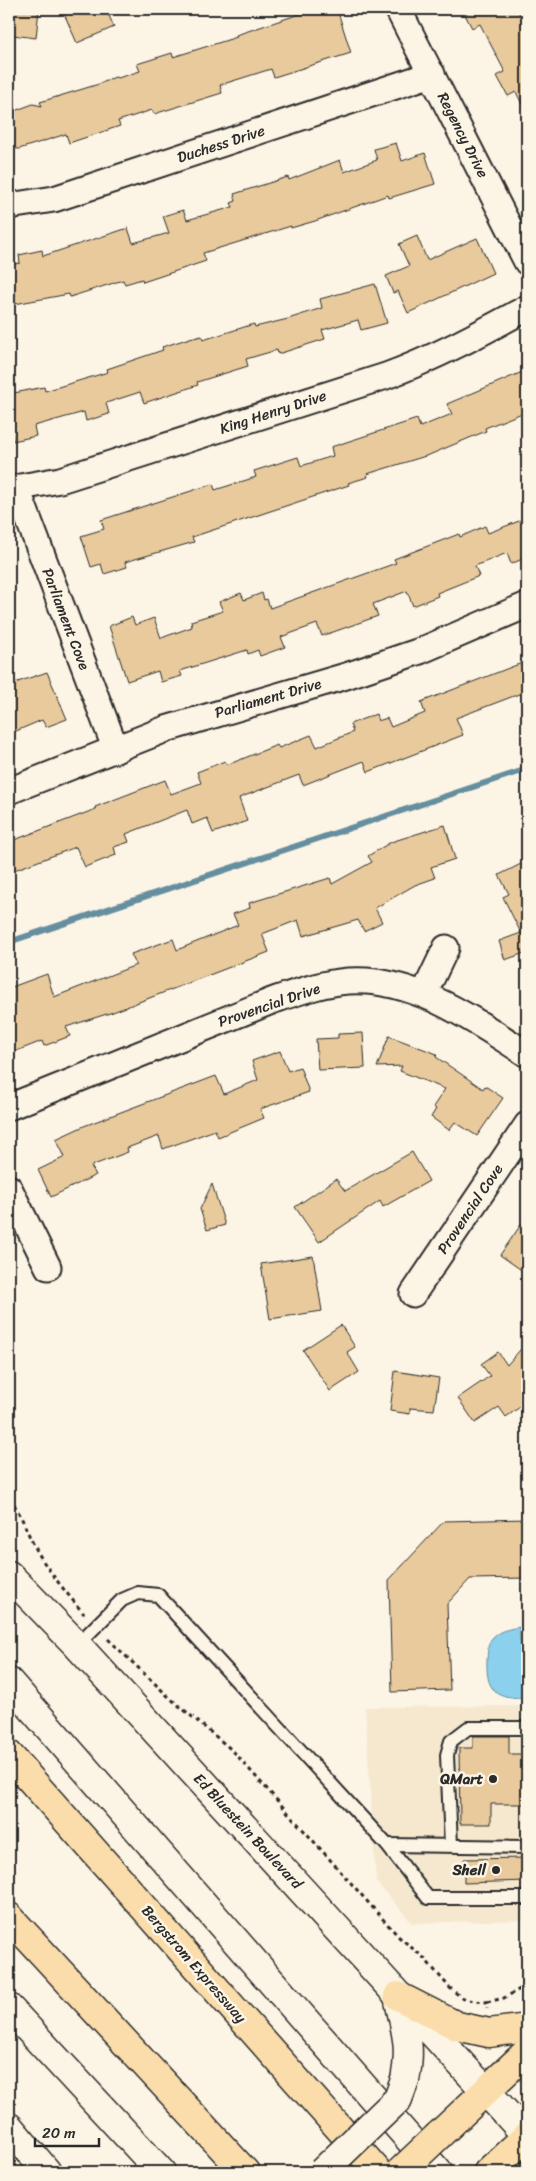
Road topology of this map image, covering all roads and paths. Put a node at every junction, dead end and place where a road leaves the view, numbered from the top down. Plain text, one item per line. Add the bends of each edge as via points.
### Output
1 (398, 9) edge
2 (432, 74) junction
3 (9, 206) edge
4 (527, 262) edge
5 (527, 308) edge
6 (13, 489) edge
7 (527, 605) edge
8 (116, 750) junction
9 (9, 791) edge
10 (446, 948) dead end
11 (424, 994) junction
12 (527, 1054) edge
13 (9, 1107) edge
14 (527, 1124) edge
15 (9, 1188) edge
16 (48, 1267) dead end
17 (413, 1294) dead end
18 (9, 1498) edge
19 (9, 1575) edge
20 (86, 1636) junction
21 (9, 1682) edge
22 (527, 1728) edge
23 (9, 1755) edge
24 (387, 1845) junction
25 (451, 1846) junction
26 (527, 1847) edge
27 (527, 1898) edge
28 (9, 1918) edge
29 (527, 1985) edge
30 (398, 1996) junction
31 (486, 2002) junction
32 (9, 2008) edge
33 (487, 2016) dead end
34 (527, 2028) edge
35 (527, 2052) edge
36 (486, 2090) junction
37 (9, 2127) edge
38 (527, 2136) edge
39 (47, 2172) edge
40 (161, 2172) edge
41 (245, 2172) edge
42 (322, 2172) edge
43 (378, 2172) edge
44 (400, 2172) edge
45 (438, 2172) edge
46 (488, 2172) edge

1 - 2 street, Regency Drive
2 - 3 street, Duchess Drive via 54,199
2 - 4 street, Regency Drive
5 - 6 street, King Henry Drive via 443,352 386,376 60,480
6 - 8 street, Parliament Cove
7 - 8 street, Parliament Drive via 420,651 166,729
8 - 9 street, Parliament Drive
10 - 11 street
11 - 12 street, Provencial Drive
11 - 13 street, Provencial Drive via 382,983 349,981 310,988
14 - 17 street, Provencial Cove
15 - 16 street
18 - 20 path
19 - 20 main road, Ed Bluestein Boulevard
20 - 24 lane via 122,1600 138,1592 158,1595
20 - 30 main road, Ed Bluestein Boulevard
20 - 31 path via 171,1699 232,1752 450,1988 460,1997
21 - 45 main road
22 - 25 lane via 468,1728 451,1741 447,1755
23 - 43 main road, Bergstrom Expressway
24 - 25 lane
24 - 27 lane via 428,1898
25 - 26 lane
28 - 41 main road
29 - 31 path via 504,1998
30 - 34 main road via 456,2026 489,2034
30 - 36 main road, Ed Bluestein Boulevard
30 - 42 main road, bridge via 410,2058 398,2099
31 - 33 path
32 - 40 main road
35 - 36 main road
36 - 38 main road, Ed Bluestein Boulevard
36 - 44 main road, bridge
37 - 39 main road
38 - 46 main road

